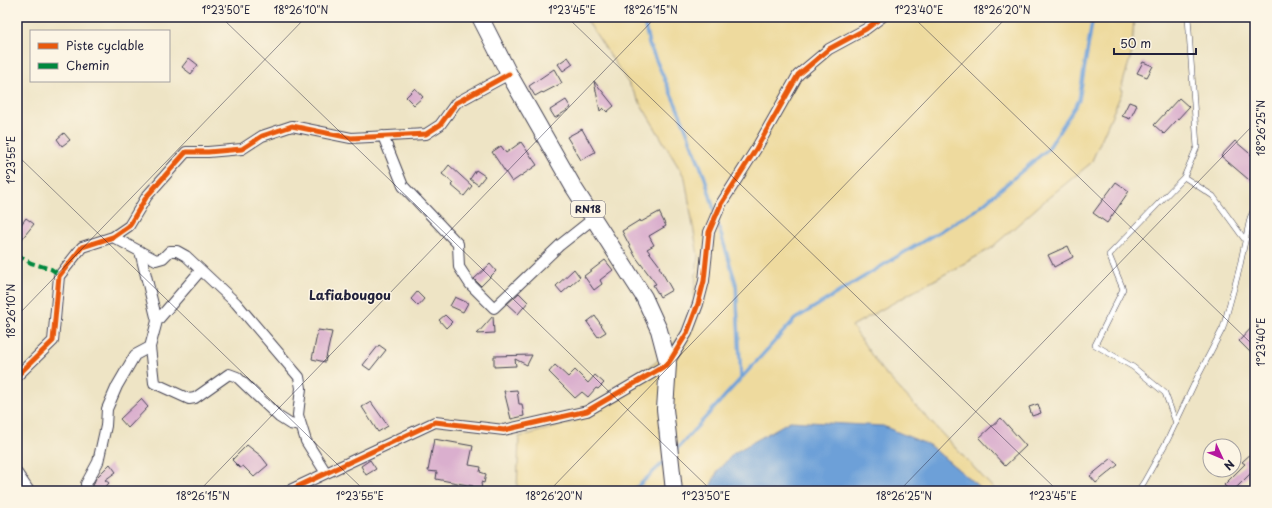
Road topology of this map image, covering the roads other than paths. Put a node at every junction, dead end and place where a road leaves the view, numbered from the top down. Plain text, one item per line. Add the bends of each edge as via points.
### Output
1 (480, 17) edge
2 (882, 17) edge
3 (1188, 17) edge
4 (509, 74) junction
5 (383, 136) junction
6 (1184, 177) junction
7 (1255, 207) edge
8 (594, 218) junction
9 (113, 237) junction
10 (1246, 240) junction
11 (140, 251) junction
12 (201, 270) junction
13 (157, 321) junction
14 (150, 347) junction
15 (668, 364) junction
16 (17, 376) edge
17 (1176, 423) junction
18 (301, 426) junction
19 (17, 473) edge
20 (326, 473) junction
21 (29, 491) edge
22 (88, 491) edge
23 (288, 491) edge
24 (674, 491) edge
25 (1138, 491) edge

1 - 4 main road, RN18
2 - 15 street via 866,30 830,49 798,75 756,149 720,204 709,232 704,281 698,304 687,333
3 - 6 lane via 1197,147
4 - 5 street via 456,103 440,125 426,134
4 - 8 main road, RN18
5 - 8 street via 403,186 458,244 459,267 470,284 494,308 560,245
5 - 9 street via 351,138 292,126 262,136 242,149 186,152 147,196 129,226
6 - 10 lane via 1213,196
6 - 17 lane via 1109,255 1123,289 1095,345 1133,367 1165,393
7 - 10 lane
8 - 15 main road, RN18 via 644,297 659,330
9 - 11 street
9 - 16 street via 82,247 59,276 53,341
10 - 17 lane via 1223,328
11 - 12 street via 156,260 163,258 170,251 176,251 186,256
11 - 13 street
12 - 13 street
12 - 18 street via 236,303 299,377 301,388 298,415
13 - 14 street
14 - 18 street via 154,382 189,399 195,398 230,374 237,377 279,417 290,424
14 - 22 street via 134,355 107,409 98,462 86,484
15 - 20 street via 587,411 504,430 435,422
15 - 24 main road, RN18 via 665,409
17 - 25 lane
18 - 20 street via 306,441
19 - 21 street
20 - 23 street

